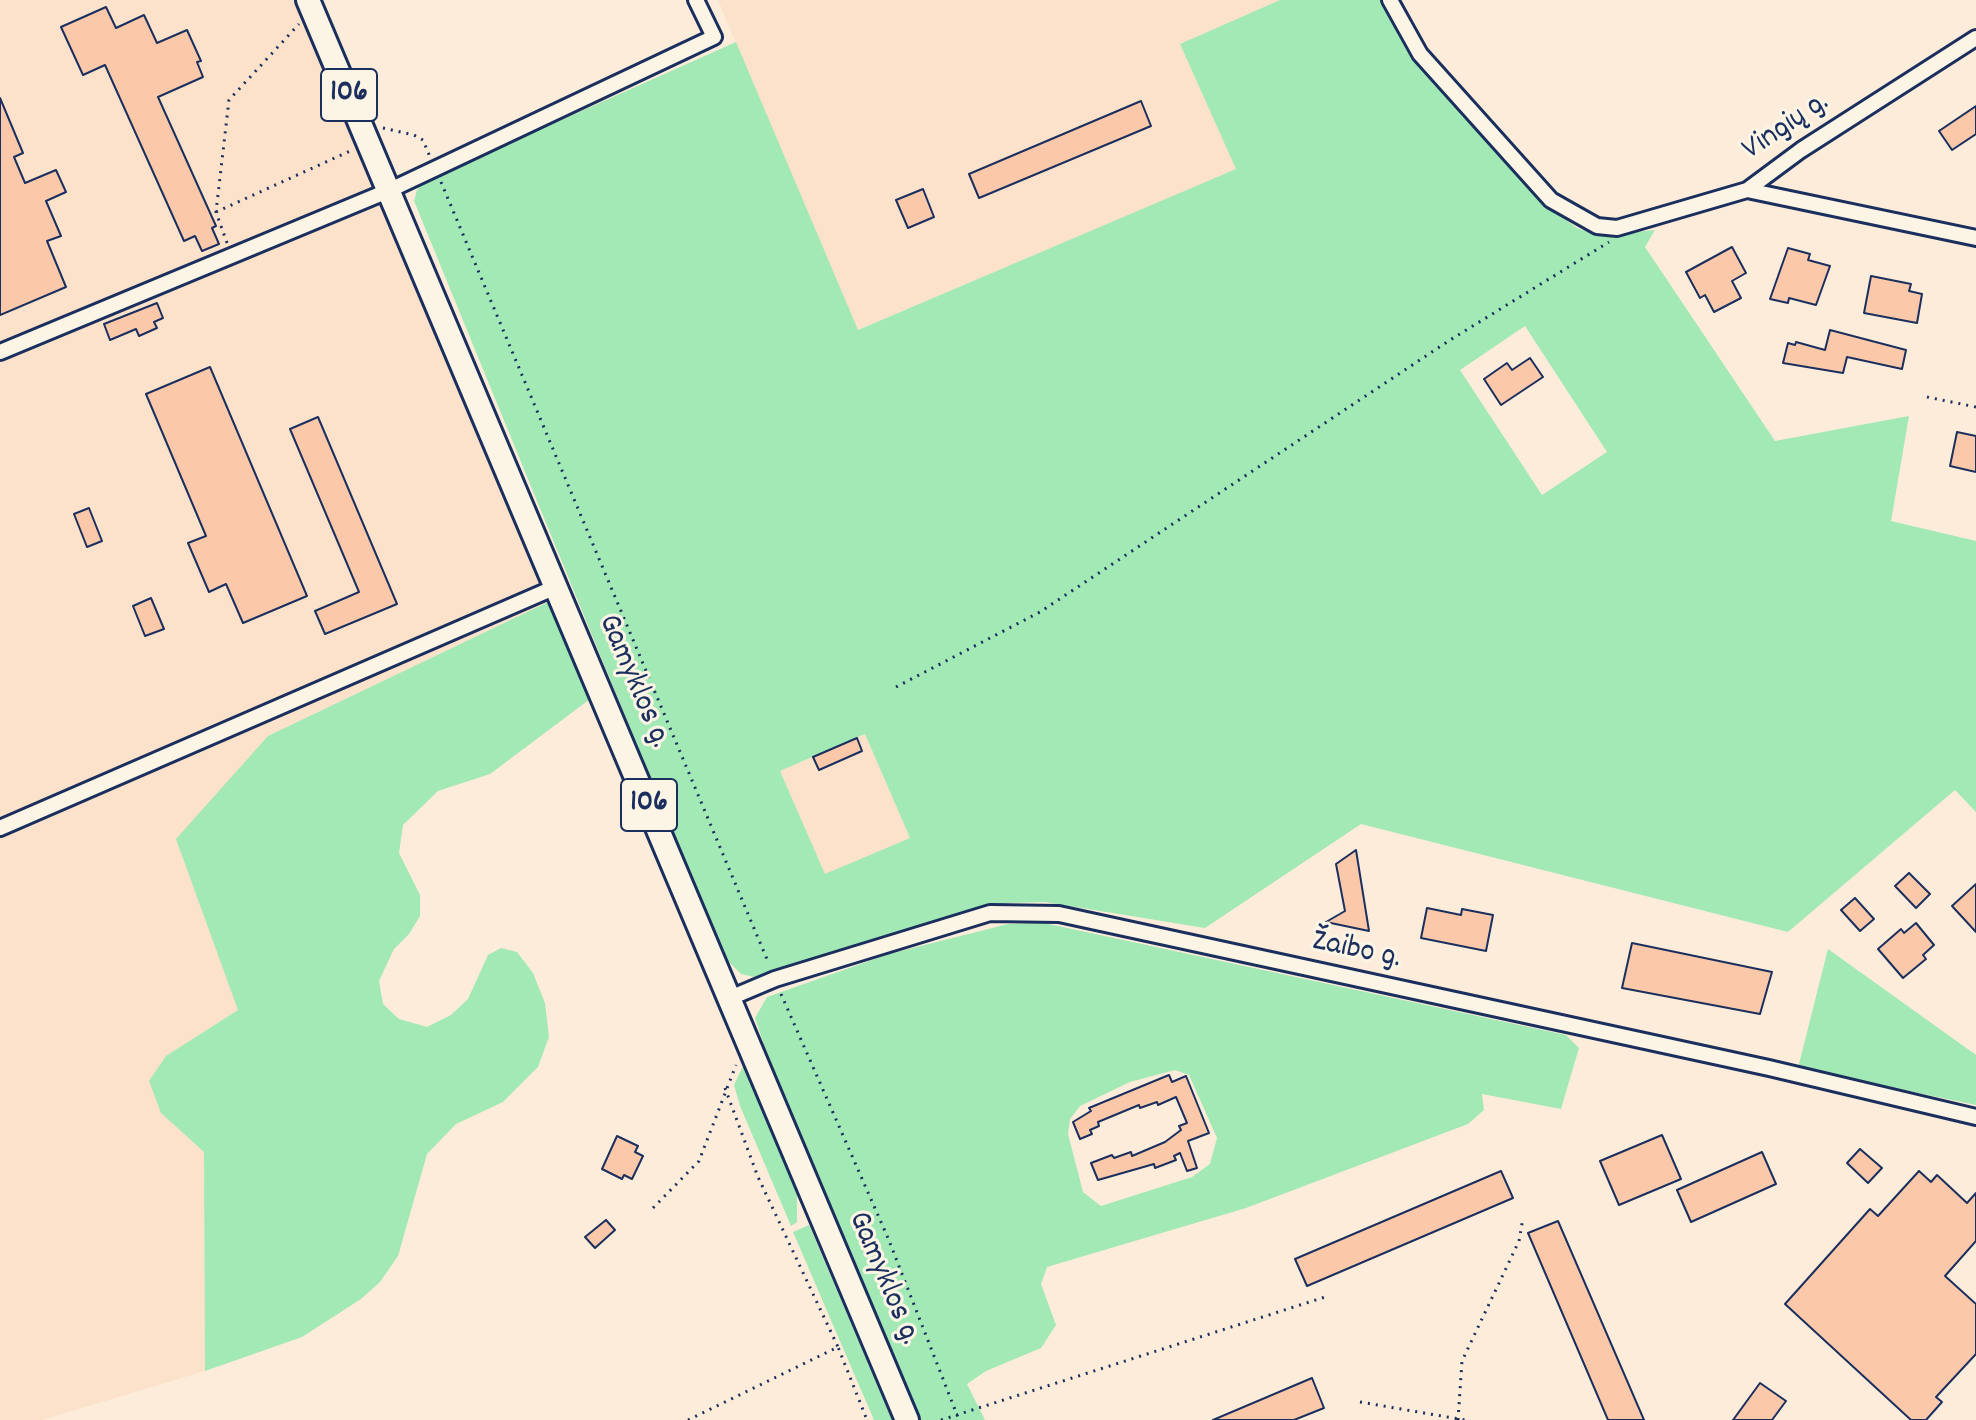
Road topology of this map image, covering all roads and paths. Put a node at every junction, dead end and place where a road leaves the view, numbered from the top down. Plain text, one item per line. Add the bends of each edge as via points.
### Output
1 (696, 0) edge
2 (1390, 0) edge
3 (310, 5) edge
4 (1976, 38) edge
5 (366, 135) junction
6 (436, 168) junction
7 (390, 190) junction
8 (1747, 190) junction
9 (216, 212) junction
10 (1617, 228) junction
11 (1976, 238) edge
12 (232, 256) junction
13 (0, 352) edge
14 (1927, 397) dead end
15 (1976, 407) edge
16 (558, 586) junction
17 (896, 687) dead end
18 (0, 828) edge
19 (775, 979) junction
20 (730, 998) junction
21 (747, 1040) junction
22 (725, 1088) junction
23 (1976, 1117) edge
24 (653, 1208) dead end
25 (1523, 1218) dead end
26 (1325, 1297) dead end
27 (838, 1347) junction
28 (1360, 1402) dead end
29 (958, 1417) edge
30 (1458, 1419) edge
31 (688, 1420) edge
32 (867, 1420) edge
33 (907, 1420) edge
34 (941, 1420) edge
35 (1465, 1420) edge

1 - 6 street via 714,37
2 - 10 street via 1420,54 1551,200 1597,226
3 - 5 main road, 106
3 - 9 path via 229,100
4 - 8 street, Vingių g.
5 - 6 path via 383,128 414,135 423,140
5 - 7 main road, 106
5 - 9 path via 347,143 350,152
6 - 7 street
6 - 19 path
7 - 12 street
7 - 16 main road, Gamyklos g. / 106
8 - 10 street
8 - 11 street, Vingių g.
9 - 12 path
10 - 17 path via 1611,241 1584,260 1450,340 1040,612
12 - 13 street
14 - 15 path
16 - 18 street
16 - 20 main road, Gamyklos g. / 106
19 - 20 street, Žaibo g.
19 - 23 street, Žaibo g. via 990,913 1059,914
19 - 29 path via 888,1238
20 - 21 main road, Gamyklos g. / 106
21 - 22 path
21 - 33 main road, Gamyklos g. / 106
22 - 24 path via 699,1161
22 - 27 path via 758,1177
25 - 30 path via 1519,1241 1462,1361
26 - 29 path
27 - 31 path
27 - 32 path
28 - 30 path
29 - 34 path
30 - 35 path

